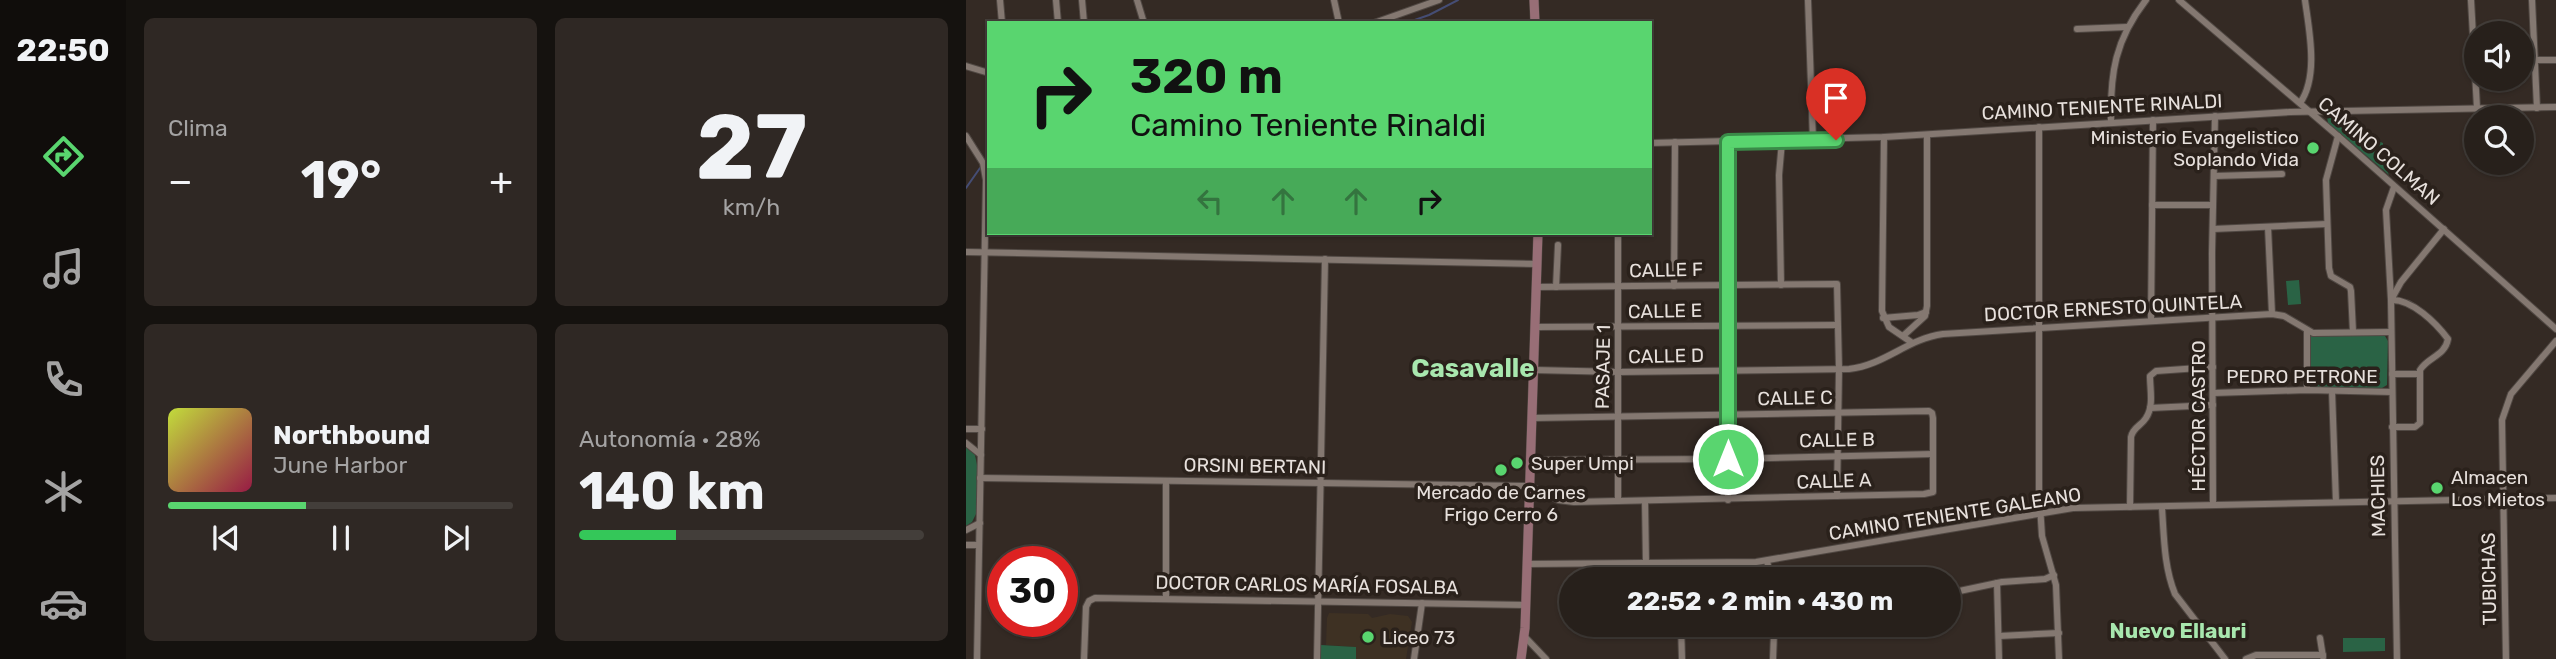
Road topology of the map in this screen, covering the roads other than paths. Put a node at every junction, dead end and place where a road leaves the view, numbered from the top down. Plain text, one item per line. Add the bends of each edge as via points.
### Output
1 (1000, 0) edge
2 (1056, 0) edge
3 (1082, 0) edge
4 (1137, 0) edge
5 (1334, 0) edge
6 (1439, 0) edge
7 (1534, 0) edge
8 (1808, 0) edge
9 (2146, 0) edge
10 (2179, 0) edge
11 (2305, 0) edge
12 (2471, 0) edge
13 (2532, 0) edge
14 (1003, 21) edge
15 (1058, 21) edge
16 (1084, 21) edge
17 (1143, 21) edge
18 (1339, 21) edge
19 (1380, 21) edge
20 (1535, 21) edge
21 (2127, 27) junction
22 (2077, 29) dead end
23 (2535, 60) junction
24 (2556, 60) edge
25 (966, 66) edge
26 (987, 72) edge
27 (2300, 103) junction
28 (2477, 105) edge
29 (2556, 107) edge
30 (2464, 108) edge
31 (2537, 108) joint
32 (2310, 112) junction
33 (2215, 116) junction
34 (2152, 120) junction
35 (2111, 122) junction
36 (2039, 127) junction
37 (966, 135) edge
38 (1927, 135) junction
39 (2338, 136) junction
40 (1884, 137) junction
41 (1782, 141) junction
42 (1813, 141) junction
43 (1675, 142) junction
44 (1728, 142) junction
45 (1652, 143) edge
46 (2283, 174) dead end
47 (2214, 176) junction
48 (2394, 187) junction
49 (2152, 205) junction
50 (2213, 205) junction
51 (2328, 224) junction
52 (2268, 227) junction
53 (2213, 229) junction
54 (2444, 229) junction
55 (1538, 235) edge
56 (1618, 235) edge
57 (1558, 245) dead end
58 (966, 252) edge
59 (985, 253) junction
60 (1325, 259) junction
61 (1537, 264) junction
62 (1728, 285) junction
63 (1781, 285) junction
64 (1619, 286) junction
65 (1674, 286) junction
66 (1536, 287) junction
67 (1556, 287) junction
68 (2391, 300) junction
69 (1926, 312) junction
70 (2272, 314) junction
71 (2213, 317) junction
72 (1883, 318) junction
73 (2151, 321) junction
74 (1728, 326) junction
75 (1837, 326) junction
76 (1536, 327) junction
77 (1619, 327) junction
78 (2038, 328) junction
79 (2556, 329) edge
80 (2307, 331) junction
81 (2353, 332) junction
82 (2391, 332) junction
83 (1903, 336) junction
84 (2556, 341) edge
85 (1911, 342) junction
86 (2213, 367) junction
87 (1839, 369) junction
88 (1534, 370) junction
89 (1728, 371) junction
90 (1619, 372) junction
91 (2392, 374) junction
92 (2420, 374) junction
93 (2307, 390) junction
94 (2332, 391) junction
95 (2392, 392) junction
96 (2213, 393) junction
97 (2213, 405) junction
98 (2150, 408) junction
99 (1838, 412) junction
100 (1728, 416) junction
101 (1618, 417) junction
102 (1533, 418) junction
103 (2392, 427) junction
104 (966, 429) edge
105 (982, 429) junction
106 (966, 443) edge
107 (1933, 454) junction
108 (981, 455) junction
109 (1838, 456) junction
110 (1728, 459) junction
111 (1531, 460) junction
112 (1618, 460) junction
113 (981, 478) junction
114 (1166, 481) junction
115 (1321, 483) junction
116 (1530, 486) junction
117 (1837, 496) junction
118 (2503, 498) junction
119 (2556, 498) edge
120 (1728, 499) junction
121 (2393, 500) junction
122 (1618, 501) junction
123 (1646, 501) junction
124 (2336, 502) junction
125 (2213, 505) junction
126 (2130, 507) junction
127 (2162, 508) junction
128 (2040, 512) junction
129 (980, 523) junction
130 (966, 530) edge
131 (966, 545) edge
132 (979, 545) junction
133 (1767, 561) junction
134 (1646, 564) junction
135 (1679, 564) joint
136 (1527, 565) junction
137 (1768, 567) edge
138 (2054, 575) junction
139 (1997, 583) junction
140 (1961, 591) edge
141 (1166, 599) junction
142 (1319, 602) junction
143 (1422, 603) junction
144 (1526, 604) junction
145 (2059, 633) junction
146 (1998, 636) junction
147 (1525, 637) junction
148 (1681, 637) edge
149 (1773, 637) edge
150 (2320, 638) dead end
151 (2323, 657) edge
152 (978, 659) edge
153 (1084, 659) edge
154 (1317, 659) edge
155 (1414, 659) edge
156 (1521, 659) edge
157 (1546, 659) edge
158 (1682, 659) edge
159 (1773, 659) edge
160 (1999, 659) edge
161 (2060, 659) edge
162 (2225, 659) edge
163 (2246, 659) edge
164 (2397, 659) edge
165 (2506, 659) edge

1 - 14 street
2 - 15 street
3 - 16 street
4 - 17 street
5 - 18 street
6 - 19 street
7 - 20 main road
8 - 42 street
9 - 21 street
10 - 27 street, CAMINO COLMAN
11 - 27 street via 2310,77
12 - 28 street
13 - 23 street
21 - 22 street
21 - 35 street via 2111,78
23 - 24 street
23 - 31 street
25 - 26 street
27 - 32 street, CAMINO COLMAN
29 - 31 street, CAMINO TENIENTE RINALDI
30 - 32 street, CAMINO TENIENTE RINALDI
32 - 33 street, CAMINO TENIENTE RINALDI
32 - 39 street, CAMINO COLMAN
33 - 34 street, CAMINO TENIENTE RINALDI
33 - 47 street, HÉCTOR CASTRO
34 - 35 street, CAMINO TENIENTE RINALDI
34 - 49 street
35 - 36 street, CAMINO TENIENTE RINALDI
36 - 38 street, CAMINO TENIENTE RINALDI
36 - 78 street
37 - 59 street via 986,171
38 - 40 street, CAMINO TENIENTE RINALDI
38 - 69 street
39 - 48 street, CAMINO COLMAN
39 - 51 street via 2326,180
40 - 42 street, CAMINO TENIENTE RINALDI
40 - 72 street
41 - 42 street, CAMINO TENIENTE RINALDI
41 - 44 street, CAMINO TENIENTE RINALDI
41 - 63 street
43 - 44 street, CAMINO TENIENTE RINALDI
43 - 45 street, CAMINO TENIENTE RINALDI
43 - 65 street
44 - 62 street
46 - 47 street
47 - 50 street, HÉCTOR CASTRO
48 - 54 street, CAMINO COLMAN
48 - 68 street, MACHIES via 2386,210
49 - 50 street
49 - 73 street
50 - 53 street, HÉCTOR CASTRO
51 - 52 street
51 - 81 street via 2329,273 2350,287
52 - 53 street
52 - 70 street
53 - 71 street, HÉCTOR CASTRO
54 - 68 street
54 - 79 street, CAMINO COLMAN
55 - 61 main road
56 - 64 street, PASAJE 1
57 - 67 street
58 - 59 street
59 - 60 street
59 - 105 street
60 - 61 street
60 - 115 street
61 - 66 main road
62 - 63 street, CALLE F
62 - 65 street, CALLE F
62 - 74 street
63 - 75 street, CALLE F via 1837,284
64 - 65 street, CALLE F
64 - 67 street, CALLE F
64 - 77 street, PASAJE 1
66 - 67 street, CALLE F
66 - 76 main road
68 - 82 street, MACHIES
68 - 92 street via 2416,309 2448,339 2444,350 2422,366
69 - 72 street
69 - 83 street
70 - 71 street, DOCTOR ERNESTO QUINTELA
70 - 80 street, DOCTOR ERNESTO QUINTELA via 2288,317
71 - 73 street, DOCTOR ERNESTO QUINTELA
71 - 86 street, HÉCTOR CASTRO
72 - 83 street
73 - 78 street, DOCTOR ERNESTO QUINTELA
74 - 75 street, CALLE E
74 - 77 street, CALLE E
74 - 89 street
75 - 87 street
76 - 77 street, CALLE E
76 - 88 main road
77 - 90 street, PASAJE 1
78 - 85 street, DOCTOR ERNESTO QUINTELA via 1942,334
78 - 128 street
80 - 81 street, DOCTOR ERNESTO QUINTELA
80 - 93 street
81 - 82 street, DOCTOR ERNESTO QUINTELA
82 - 91 street, MACHIES
83 - 85 street
84 - 118 street, TUBICHAS via 2511,394 2504,411
85 - 87 street, DOCTOR ERNESTO QUINTELA via 1875,364
86 - 96 street, HÉCTOR CASTRO
86 - 98 street via 2156,370 2150,376
87 - 89 street, CALLE D
87 - 99 street
88 - 90 street, CALLE D
88 - 102 main road
89 - 90 street, CALLE D
89 - 100 street
90 - 101 street, PASAJE 1
91 - 92 street
91 - 95 street, MACHIES
92 - 103 street via 2420,423
93 - 94 street, PEDRO PETRONE
93 - 96 street, PEDRO PETRONE
94 - 95 street, PEDRO PETRONE
94 - 124 street
95 - 103 street, MACHIES
96 - 97 street, HÉCTOR CASTRO
97 - 98 street
97 - 125 street, HÉCTOR CASTRO
98 - 126 street via 2132,432
99 - 100 street, CALLE C
99 - 107 street, CALLE C via 1932,413
99 - 109 street
100 - 101 street, CALLE C
100 - 110 street
101 - 102 street, CALLE C
101 - 112 street, PASAJE 1
102 - 111 main road
103 - 121 street, MACHIES
104 - 105 street
105 - 108 street
106 - 108 street
107 - 109 street, CALLE B
107 - 117 street, CALLE A via 1933,492
108 - 113 street
109 - 110 street, CALLE B
109 - 117 street
110 - 112 street, CALLE B
110 - 120 street
111 - 112 street, CALLE B
111 - 116 main road
112 - 122 street, PASAJE 1
113 - 114 street, ORSINI BERTANI
113 - 129 street
114 - 115 street, ORSINI BERTANI
114 - 141 street
115 - 116 street, ORSINI BERTANI
115 - 142 street
116 - 122 street, CALLE A via 1563,501
116 - 136 main road
117 - 120 street, CALLE A
118 - 119 street, CAMINO TENIENTE GALEANO
118 - 121 street, CAMINO TENIENTE GALEANO
118 - 165 street, TUBICHAS
120 - 123 street, CALLE A
121 - 124 street, CAMINO TENIENTE GALEANO
121 - 164 street, MACHIES
122 - 123 street, CALLE A
123 - 134 street
124 - 125 street, CAMINO TENIENTE GALEANO
125 - 127 street, CAMINO TENIENTE GALEANO
126 - 127 street, CAMINO TENIENTE GALEANO
126 - 128 street, CAMINO TENIENTE GALEANO
127 - 162 street via 2165,561 2175,594
128 - 133 street, CAMINO TENIENTE GALEANO
128 - 138 street
129 - 130 street
129 - 132 street
131 - 132 street
132 - 152 street
133 - 135 street, CAMINO TENIENTE GALEANO
133 - 137 street
134 - 135 street, CAMINO TENIENTE GALEANO
134 - 136 street, CAMINO TENIENTE GALEANO
136 - 144 main road
138 - 139 street
138 - 145 street
139 - 140 street
139 - 146 street
141 - 142 street, DOCTOR CARLOS MARÍA FOSALBA
141 - 153 street, DOCTOR CARLOS MARÍA FOSALBA via 1089,601
142 - 143 street, DOCTOR CARLOS MARÍA FOSALBA
142 - 154 street
143 - 144 street, DOCTOR CARLOS MARÍA FOSALBA
143 - 155 street
144 - 147 main road
145 - 146 street
145 - 161 street
146 - 160 street
147 - 156 main road
147 - 157 street
148 - 158 street
149 - 159 street
150 - 151 street
151 - 163 street via 2256,655

